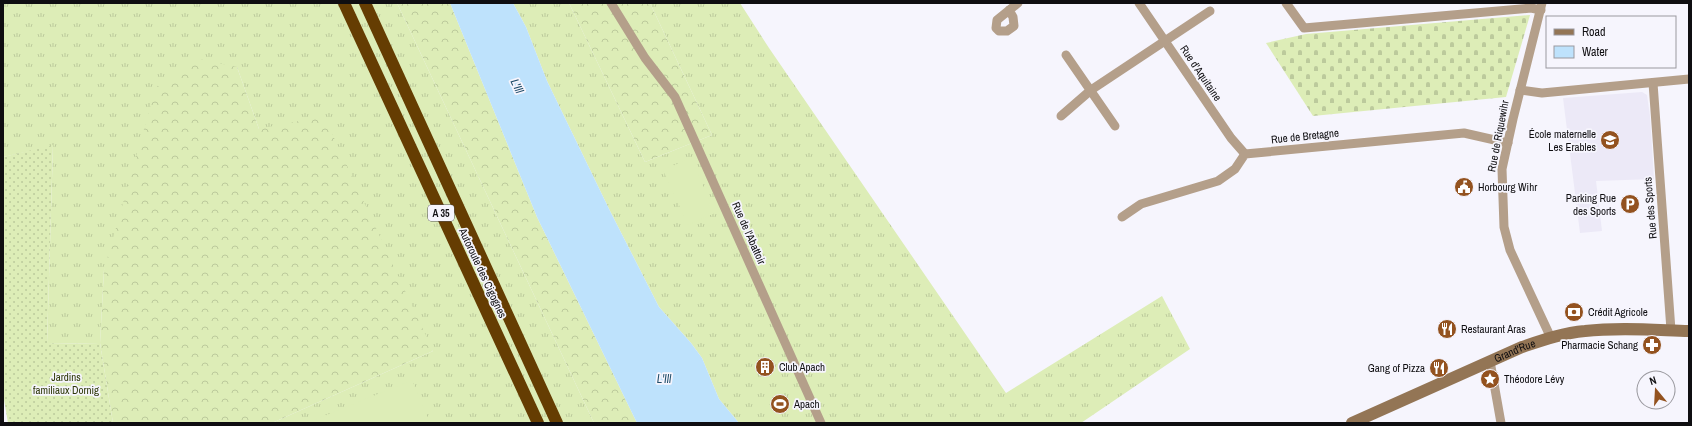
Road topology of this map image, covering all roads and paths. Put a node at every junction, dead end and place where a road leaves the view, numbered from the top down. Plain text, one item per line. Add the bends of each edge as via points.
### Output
1 (344, 3) edge
2 (365, 3) edge
3 (611, 3) edge
4 (1018, 3) edge
5 (1139, 3) edge
6 (1286, 3) edge
7 (1542, 7) edge
8 (1009, 10) dead end
9 (1210, 11) dead end
10 (1164, 41) junction
11 (1066, 55) dead end
12 (1689, 79) edge
13 (1653, 83) junction
14 (1091, 90) junction
15 (1520, 90) junction
16 (1061, 116) dead end
17 (1115, 126) dead end
18 (1508, 143) junction
19 (1245, 154) junction
20 (1122, 217) dead end
21 (1671, 330) junction
22 (1689, 331) edge
23 (1551, 338) junction
24 (1490, 361) junction
25 (538, 423) edge
26 (557, 423) edge
27 (821, 423) edge
28 (1352, 423) edge
29 (1500, 423) edge

1 - 25 highway, Autoroute des Cigognes / A 35
2 - 26 highway, Autoroute des Cigognes / A 35
3 - 27 street, Rue de l'Abattoir via 645,58 675,97
4 - 8 street
5 - 10 street, Rue d'Aquitaine
6 - 7 street via 1304,28
7 - 15 street, Rue de Riquewihr
9 - 10 street
10 - 14 street
10 - 19 street, Rue d'Aquitaine via 1231,138
11 - 14 street
12 - 13 street
13 - 15 street via 1542,93
13 - 21 street, Rue des Sports
14 - 16 street
14 - 17 street
15 - 18 street, Rue de Riquewihr
18 - 19 street, Rue de Bretagne via 1464,133
18 - 23 street, Rue de Riquewihr via 1502,169 1504,227 1510,250
19 - 20 street via 1235,169 1218,181 1141,204
21 - 22 main road, Grand'Rue
21 - 23 main road, Grand'Rue via 1611,329 1584,331
23 - 24 main road, Grand'Rue
24 - 28 main road, Grand'Rue
24 - 29 street

